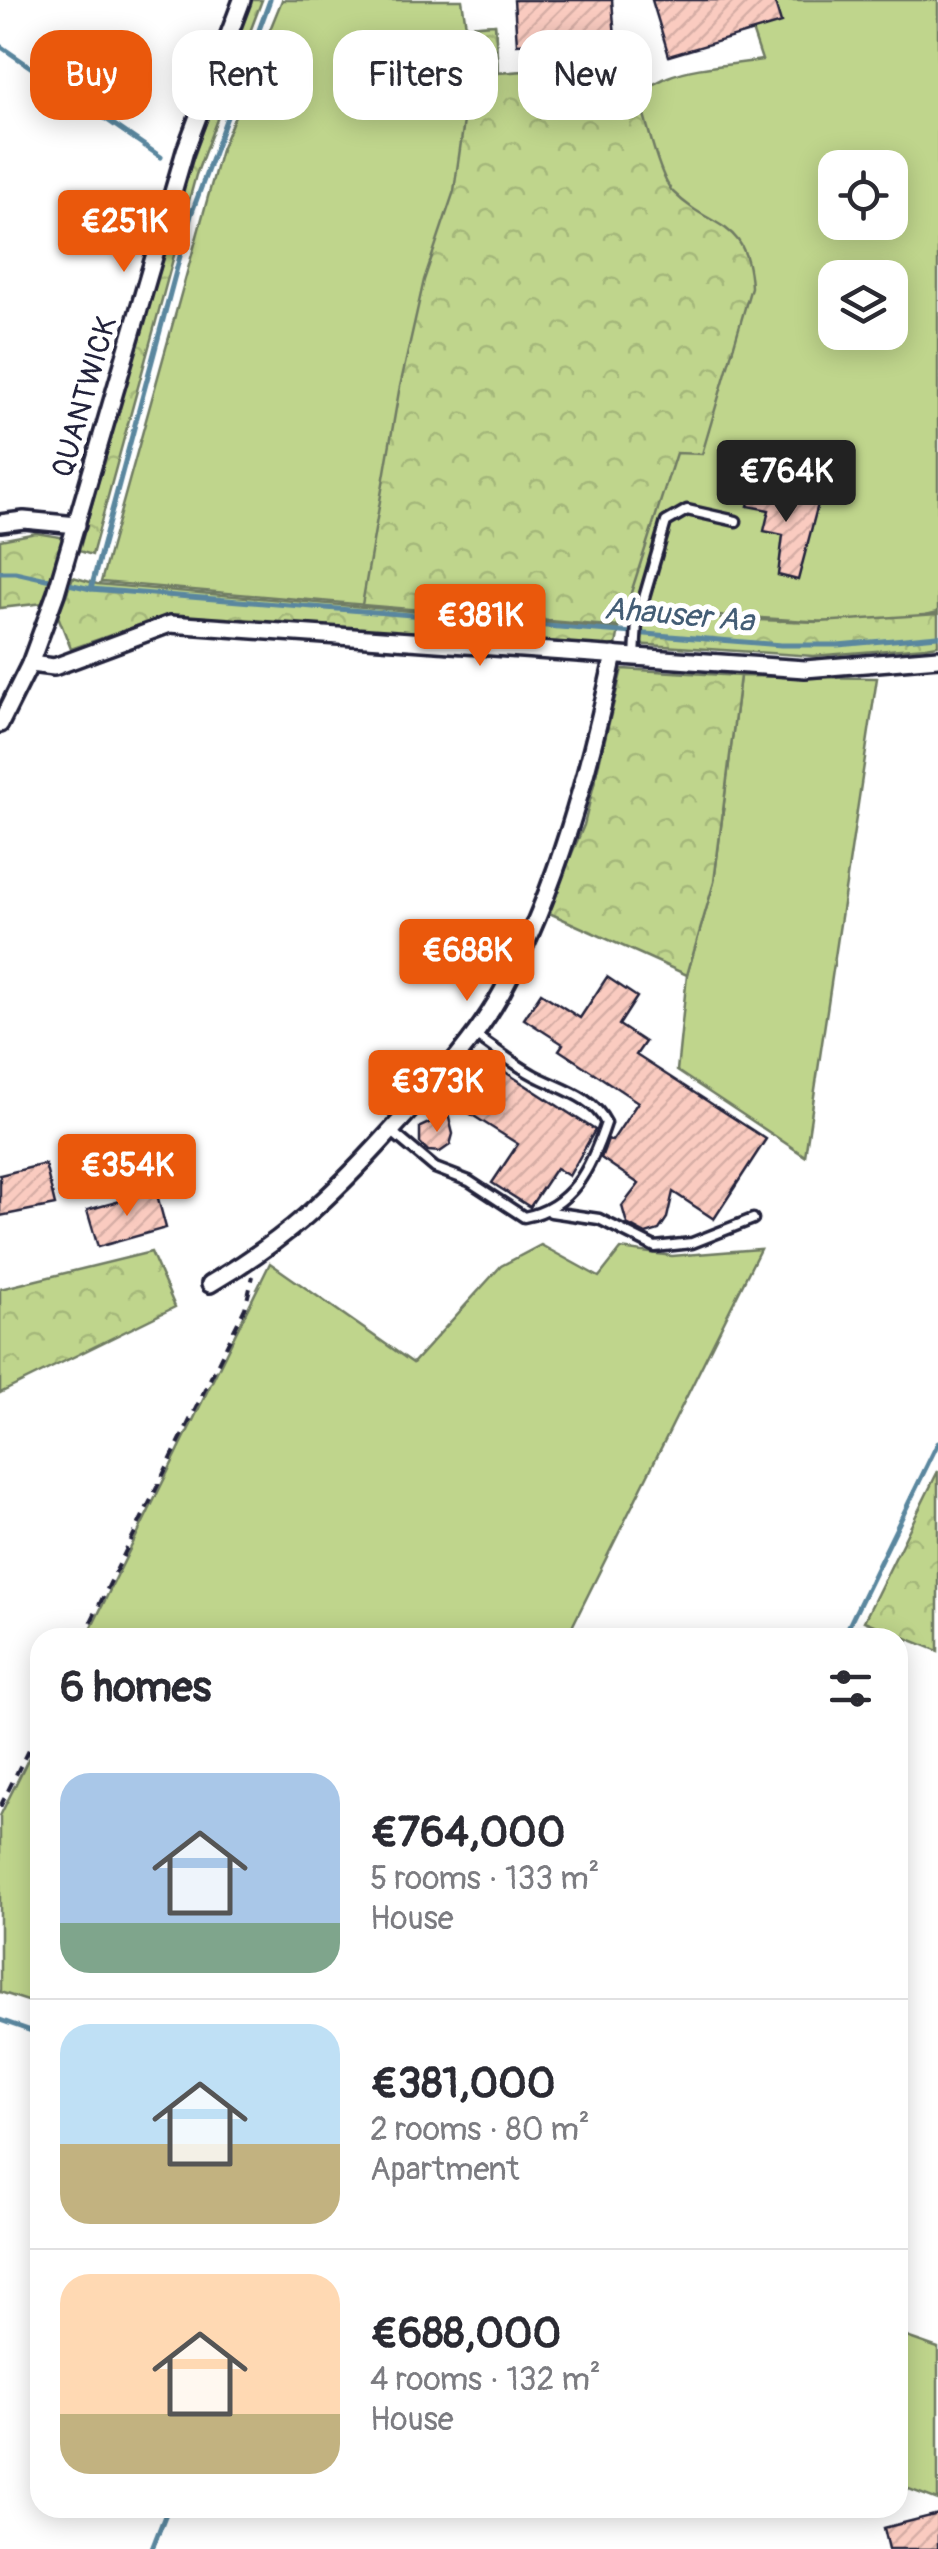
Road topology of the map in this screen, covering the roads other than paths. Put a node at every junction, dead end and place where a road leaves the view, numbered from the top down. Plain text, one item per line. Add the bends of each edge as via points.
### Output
1 (242, 0) edge
2 (736, 521) dead end
3 (0, 524) edge
4 (77, 525) junction
5 (635, 651) junction
6 (614, 656) junction
7 (938, 658) edge
8 (30, 664) junction
9 (0, 724) edge
10 (474, 1034) junction
11 (391, 1131) junction
12 (551, 1212) junction
13 (753, 1219) dead end
14 (210, 1284) dead end

1 - 4 street, QUANTWICK via 180,169
2 - 5 lane via 688,510 672,517 660,536
3 - 4 street, QUANTWICK
4 - 8 street, QUANTWICK
5 - 6 street
5 - 7 street via 805,669
6 - 8 street via 170,624 54,667
6 - 10 street via 597,736 538,914
8 - 9 street, QUANTWICK
10 - 11 street
10 - 12 lane via 600,1112 606,1123 569,1196
11 - 12 lane via 434,1168 469,1181 524,1217
11 - 14 street via 302,1224
12 - 13 lane via 599,1219 655,1248 692,1243

